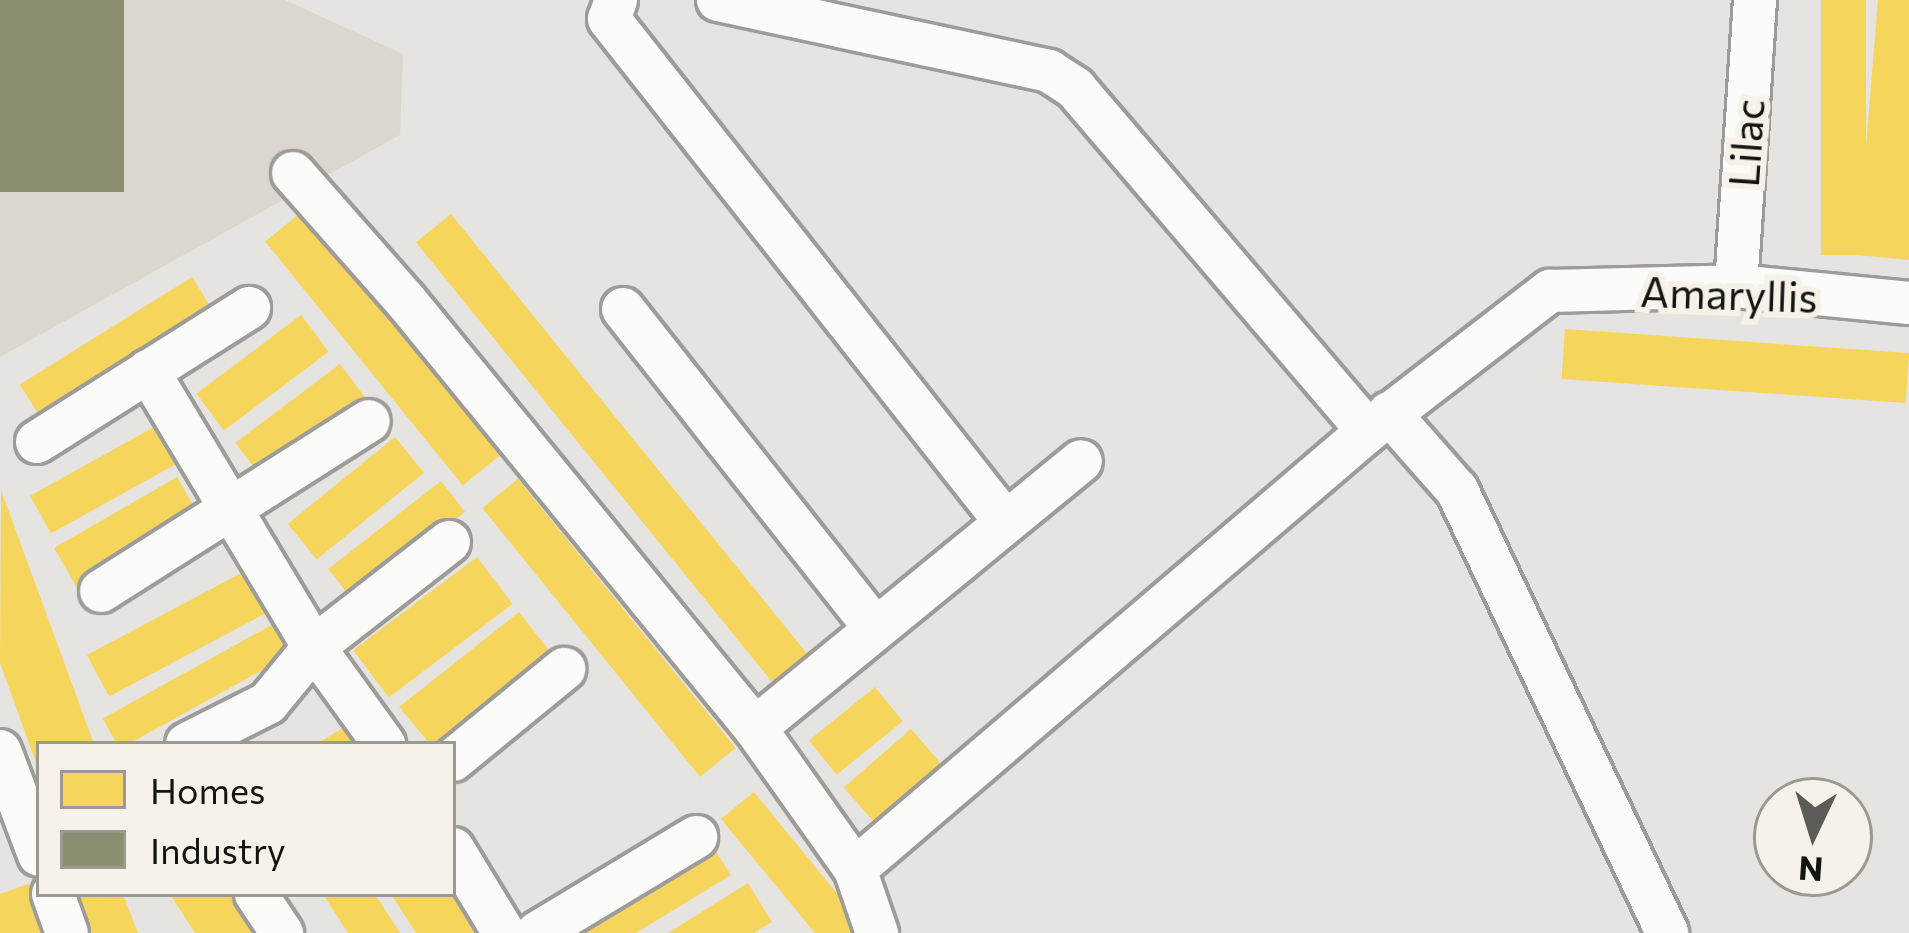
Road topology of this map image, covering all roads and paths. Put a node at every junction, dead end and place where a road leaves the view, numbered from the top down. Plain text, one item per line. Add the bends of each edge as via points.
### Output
1 (616, 0) edge
2 (718, 0) edge
3 (1755, 0) edge
4 (293, 173) dead end
5 (1736, 286) junction
6 (1909, 303) edge
7 (249, 308) dead end
8 (623, 309) dead end
9 (148, 371) junction
10 (369, 421) dead end
11 (1379, 422) junction
12 (37, 442) dead end
13 (1081, 461) dead end
14 (232, 512) junction
15 (1004, 520) junction
16 (449, 542) dead end
17 (101, 591) dead end
18 (874, 627) junction
19 (314, 647) junction
20 (564, 669) dead end
21 (755, 728) junction
22 (193, 741) edge
23 (382, 741) edge
24 (0, 751) edge
25 (456, 758) edge
26 (26, 829) edge
27 (696, 837) dead end
28 (456, 854) edge
29 (855, 869) junction
30 (54, 897) edge
31 (258, 897) edge
32 (67, 933) edge
33 (282, 933) edge
34 (504, 933) edge
35 (537, 933) edge
36 (877, 933) edge
37 (1667, 933) edge

1 - 15 street via 609,19
2 - 11 street via 1049,71 1076,88
3 - 5 street, Lilac
4 - 21 street
5 - 6 street, Amaryllis
5 - 11 street, Amaryllis via 1550,291
7 - 9 street
8 - 18 street
9 - 12 street
9 - 14 street
10 - 14 street
11 - 29 street
11 - 37 street via 1457,490
13 - 15 street
14 - 17 street
14 - 19 street
15 - 18 street
16 - 19 street
18 - 21 street
19 - 22 street via 268,703
19 - 23 street
20 - 25 street
21 - 29 street
24 - 26 street
27 - 35 street
28 - 34 street
29 - 36 street
30 - 32 street
31 - 33 street

